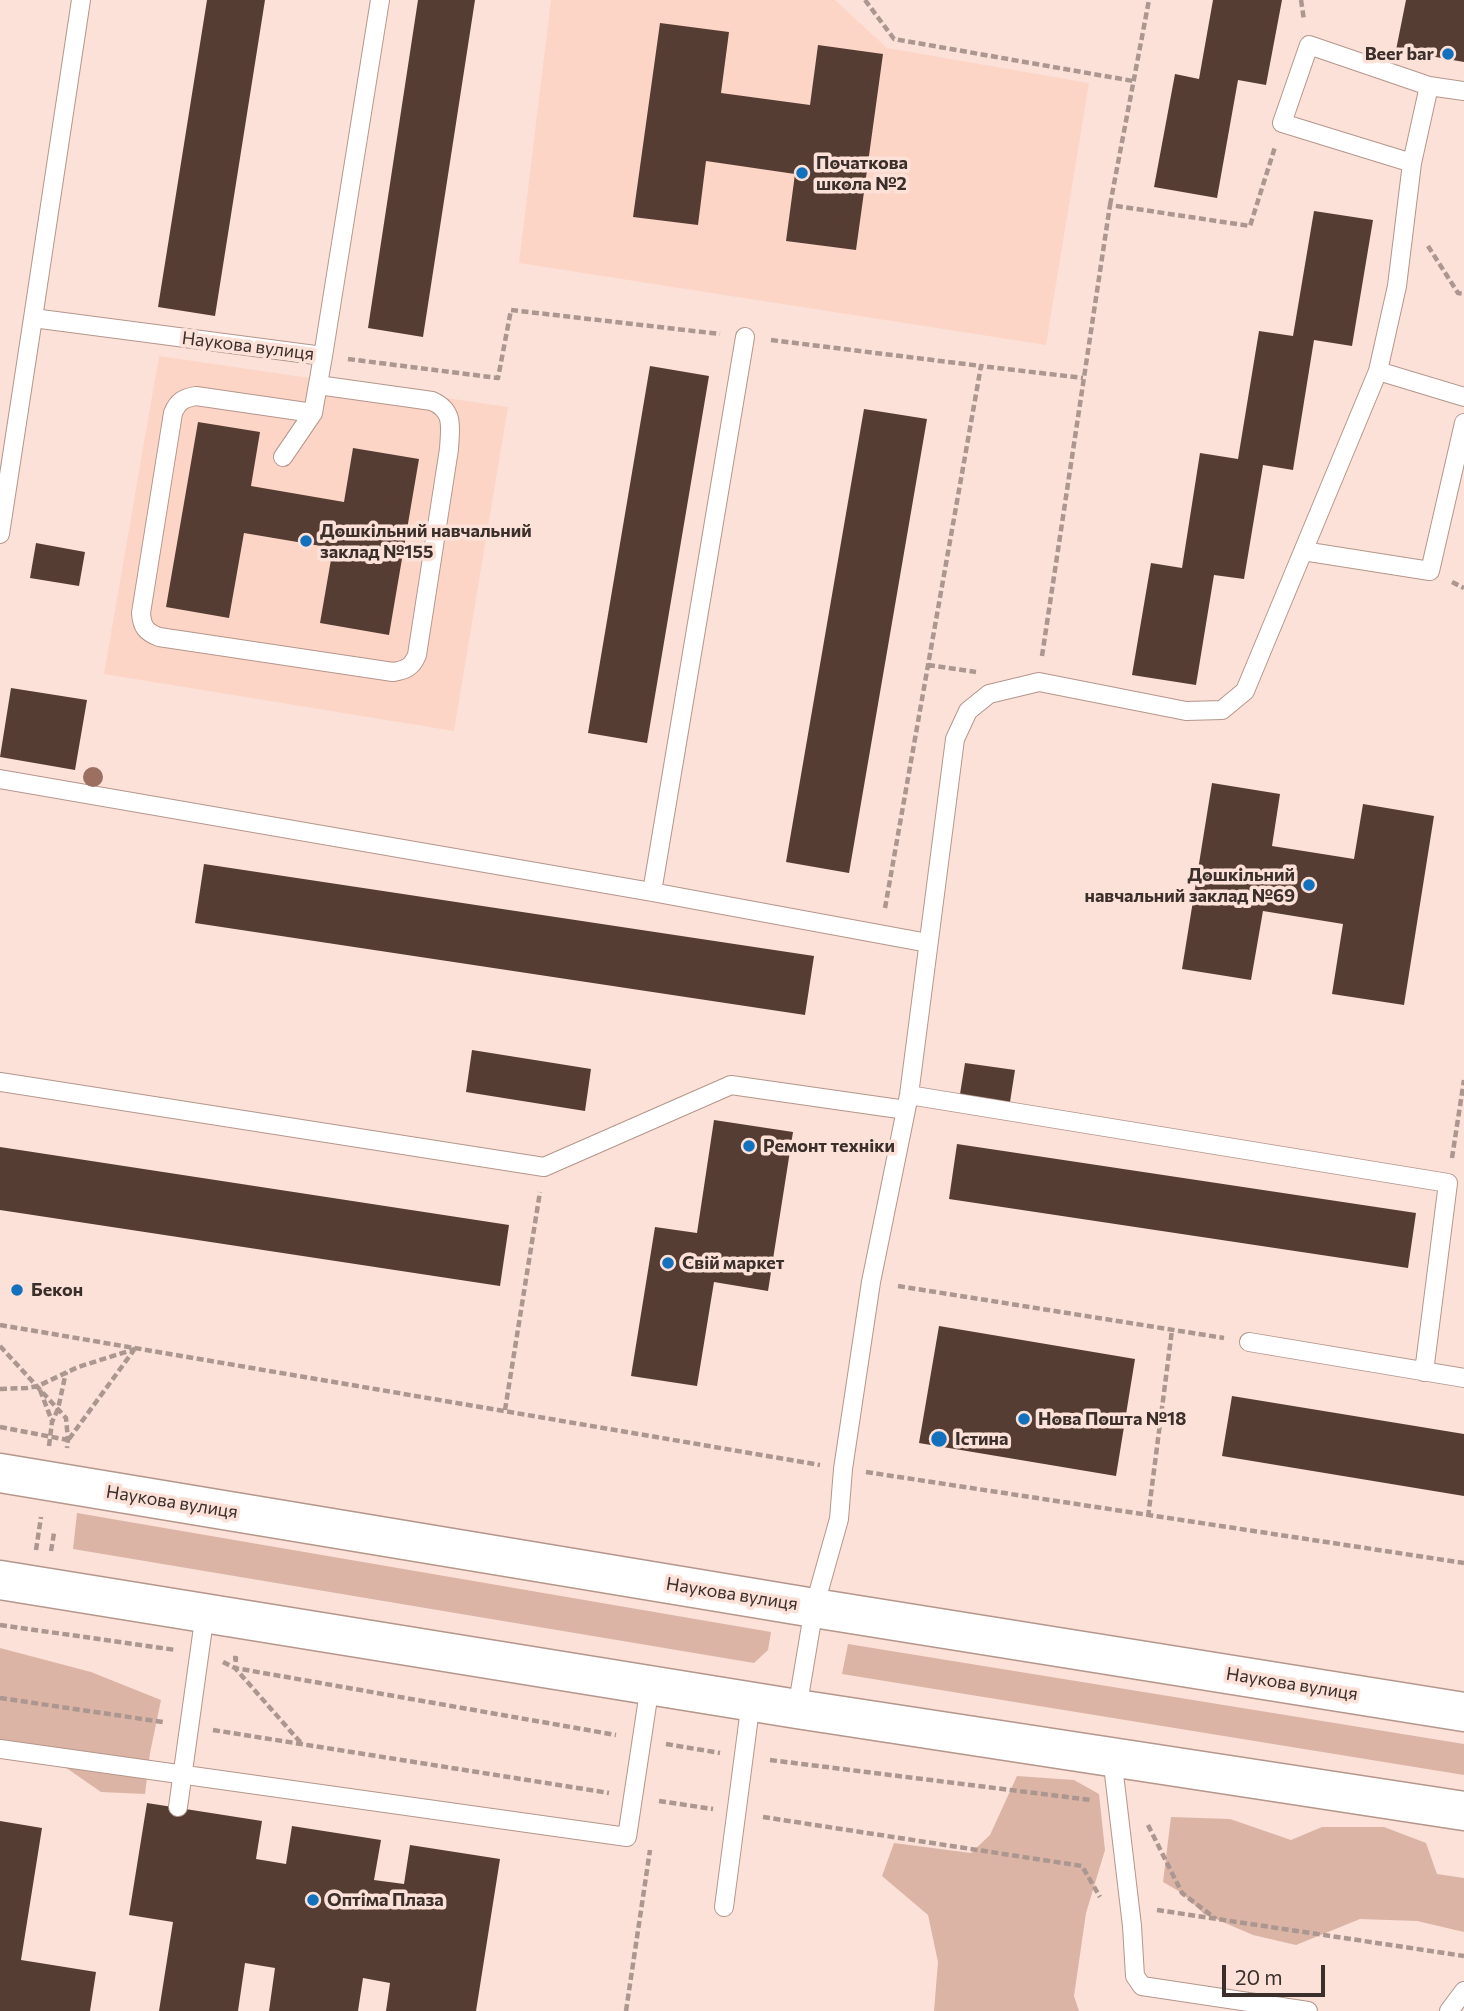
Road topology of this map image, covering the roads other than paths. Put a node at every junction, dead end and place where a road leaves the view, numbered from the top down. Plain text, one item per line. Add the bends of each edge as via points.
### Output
1 (81, 0) edge
2 (380, 0) edge
3 (1429, 86) junction
4 (1464, 91) edge
5 (1412, 163) junction
6 (33, 318) junction
7 (745, 337) road end
8 (323, 356) junction
9 (1378, 371) junction
10 (318, 385) junction
11 (1464, 397) edge
12 (313, 413) junction
13 (1464, 423) edge
14 (283, 457) dead end
15 (0, 534) edge
16 (1303, 551) junction
17 (0, 779) edge
18 (652, 892) junction
19 (928, 943) junction
20 (0, 1082) edge
21 (907, 1102) junction
22 (1249, 1342) road end
23 (1424, 1372) junction
24 (1464, 1378) edge
25 (0, 1473) edge
26 (0, 1580) edge
27 (814, 1608) junction
28 (205, 1613) junction
29 (650, 1685) junction
30 (751, 1701) junction
31 (797, 1709) junction
32 (1464, 1712) edge
33 (0, 1749) edge
34 (1112, 1757) junction
35 (182, 1773) junction
36 (178, 1807) dead end
37 (1464, 1811) edge
38 (724, 1907) dead end
39 (1464, 1991) edge
40 (1308, 2011) edge
41 (1449, 2011) edge

1 - 6 lane
2 - 8 lane, Наукова вулиця
3 - 4 lane
3 - 5 lane
3 - 5 lane via 1309,45 1282,123
5 - 9 lane via 1397,286
6 - 8 lane, Наукова вулиця
6 - 15 lane
7 - 18 lane
8 - 10 lane
9 - 11 lane
9 - 16 lane
10 - 12 lane
10 - 12 lane via 432,401 448,412 449,449 412,665 393,672 148,633 141,613 177,404 196,396
12 - 14 lane
13 - 16 lane via 1430,571
16 - 19 lane via 1245,691 1222,710 1186,711 1039,682 989,694 968,711 954,738
17 - 18 lane
18 - 19 lane
19 - 21 lane
20 - 21 lane via 544,1167 731,1085
21 - 23 lane via 1448,1183
21 - 27 lane via 871,1282 839,1519
22 - 23 lane
23 - 24 lane
25 - 27 main road, Наукова вулиця
26 - 28 main road
27 - 31 lane
27 - 32 main road, Наукова вулиця
28 - 29 main road
28 - 35 lane
29 - 30 main road
29 - 35 lane via 626,1837
30 - 31 main road
30 - 38 lane
31 - 34 main road
33 - 35 lane
34 - 37 main road
34 - 40 lane via 1135,1976 1142,1986
35 - 36 lane
39 - 41 lane

